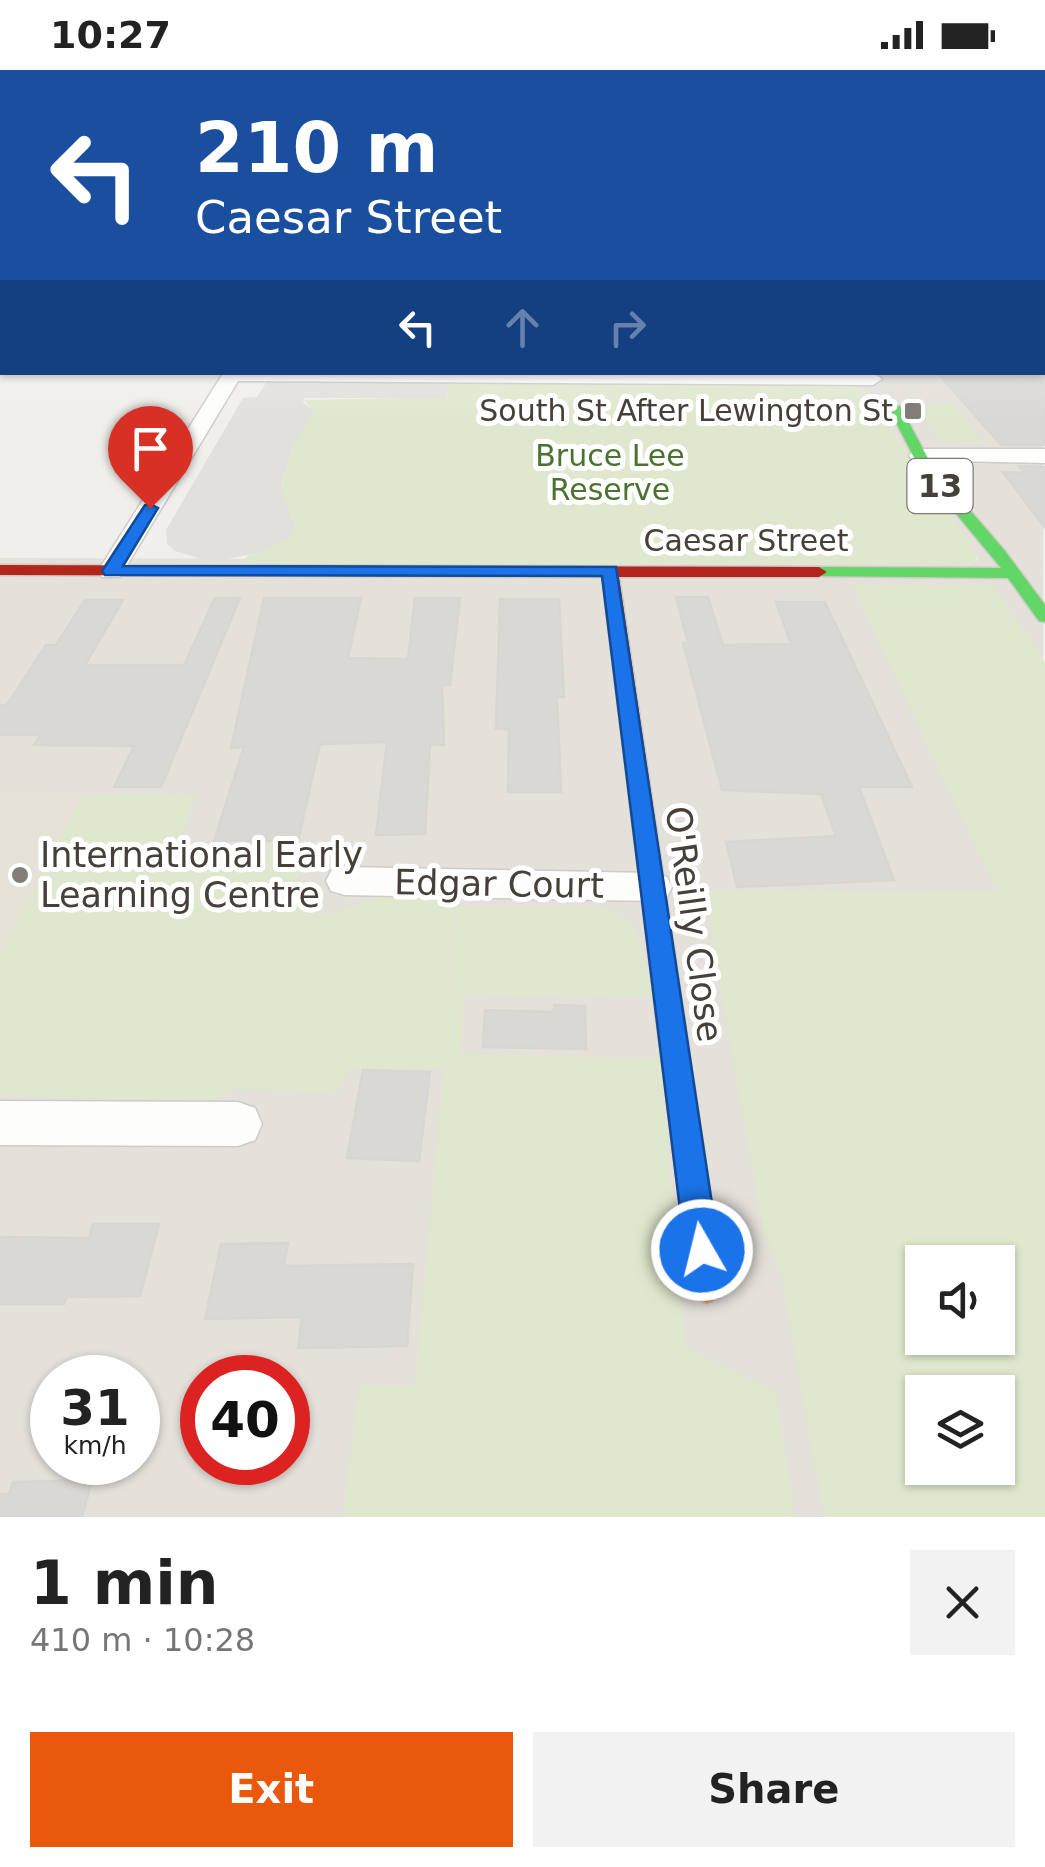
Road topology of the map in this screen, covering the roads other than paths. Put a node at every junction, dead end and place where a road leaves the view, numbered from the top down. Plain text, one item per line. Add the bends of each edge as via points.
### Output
1 (232, 375) edge
2 (482, 375) edge
3 (732, 376) edge
4 (871, 376) edge
5 (928, 455) junction
6 (1045, 456) edge
7 (0, 570) edge
8 (610, 570) junction
9 (111, 571) junction
10 (1012, 572) junction
11 (1045, 617) edge
12 (346, 881) dead end
13 (653, 888) junction
14 (0, 1122) edge
15 (238, 1124) dead end
16 (707, 1286) dead end

1 - 9 street
2 - 3 street
3 - 4 street
4 - 5 street, 13
5 - 6 street
5 - 10 street, 13 via 982,516
7 - 9 street, Caesar Street
8 - 9 street, Caesar Street
8 - 10 street, Caesar Street
8 - 13 street, O'Reilly Close
10 - 11 street, 13
12 - 13 street, Edgar Court
13 - 16 street, O'Reilly Close
14 - 15 street

